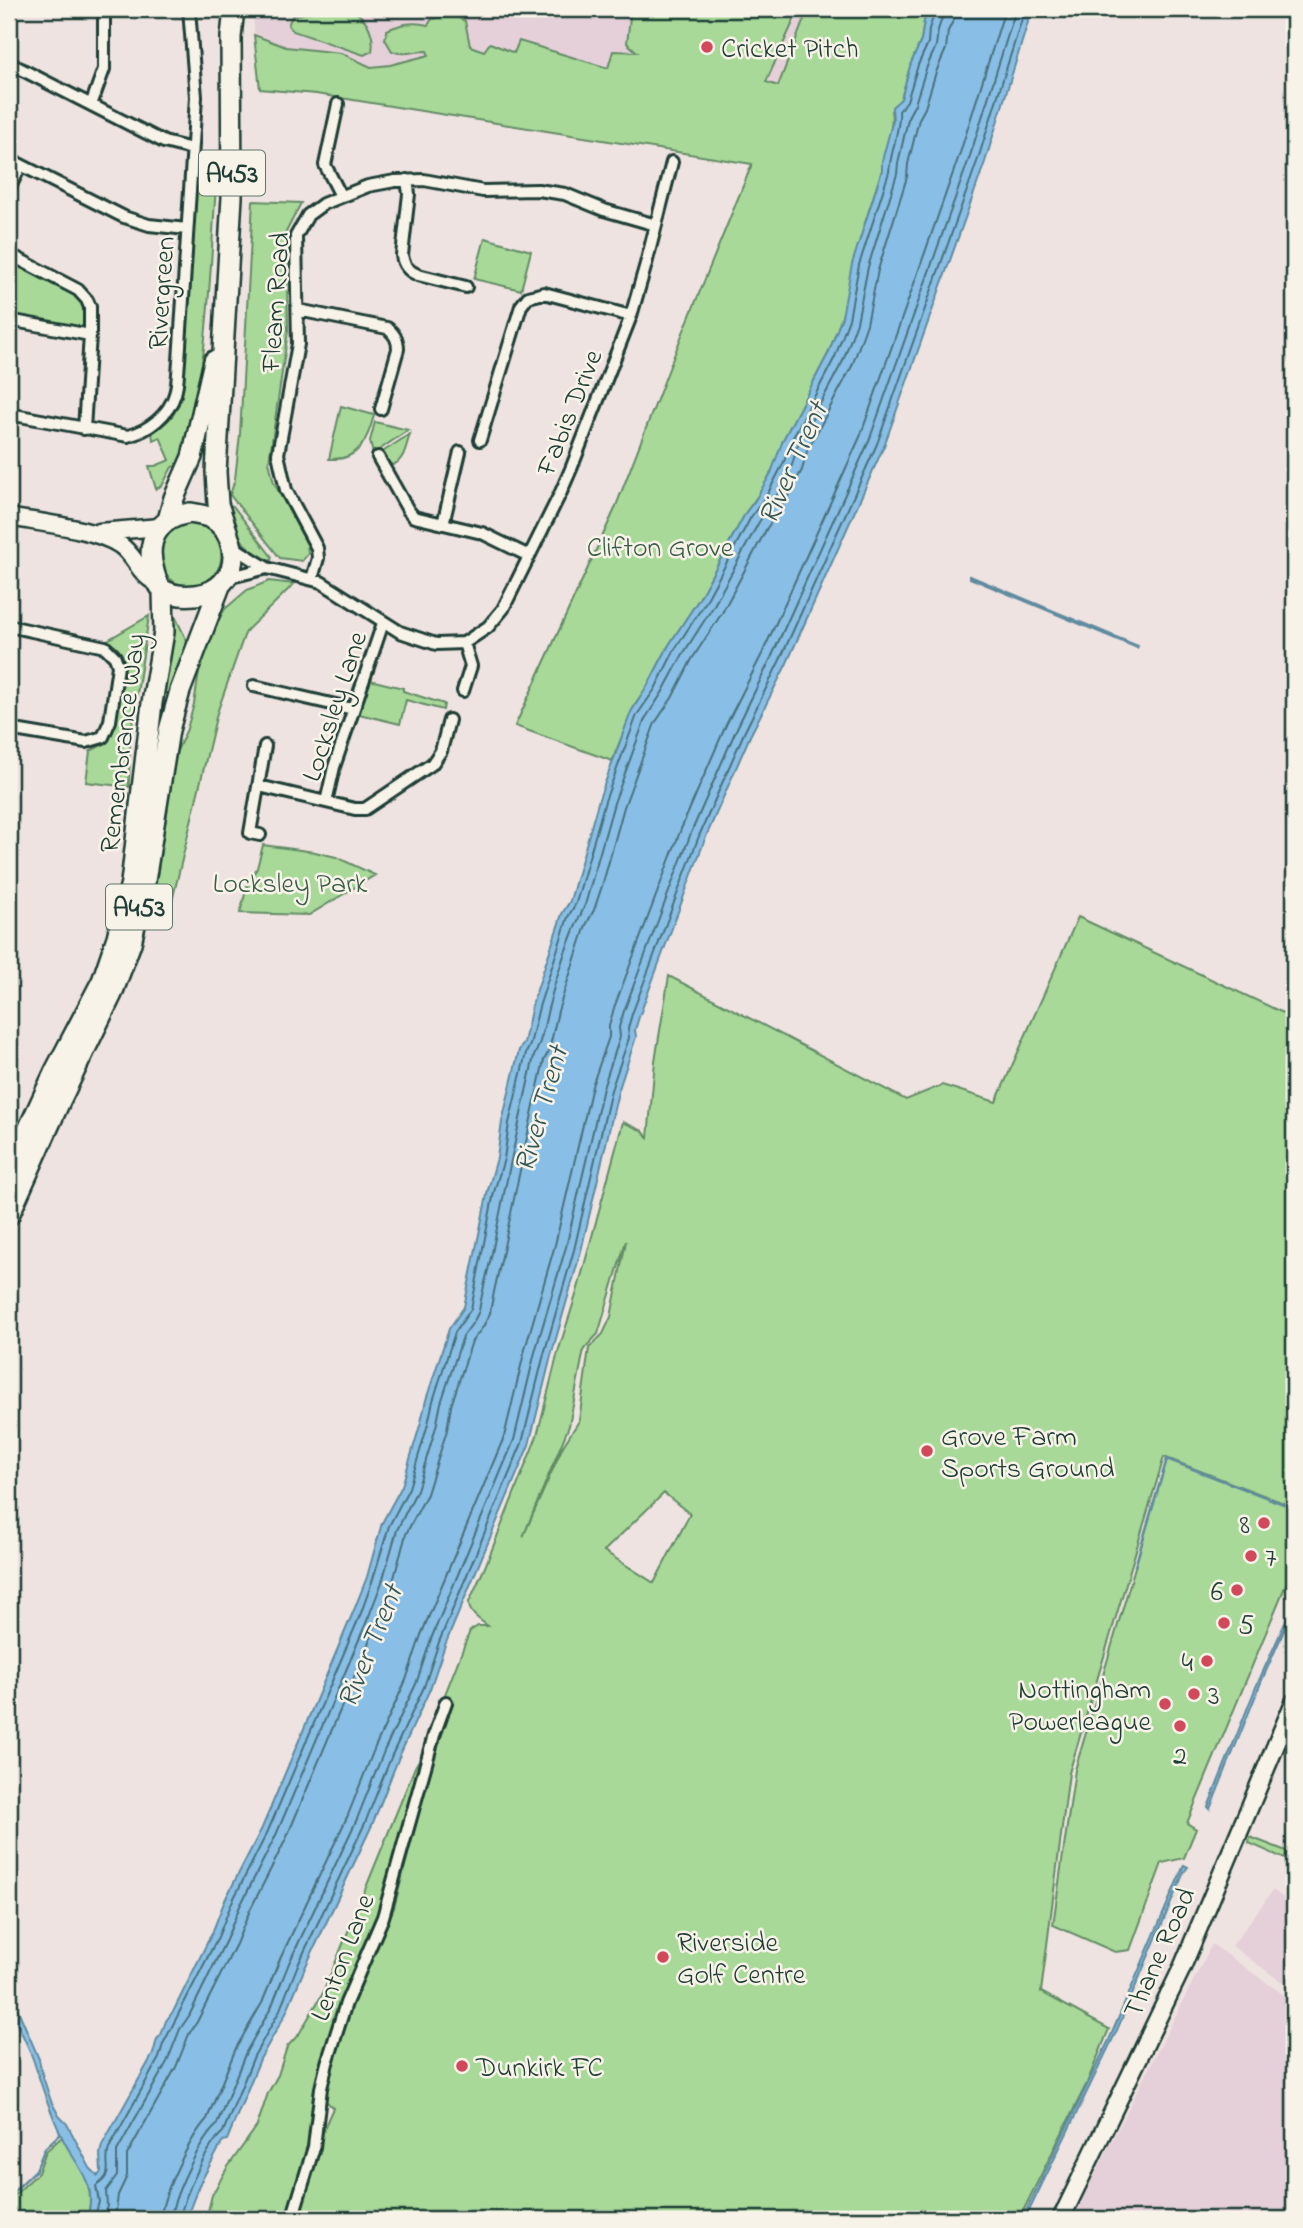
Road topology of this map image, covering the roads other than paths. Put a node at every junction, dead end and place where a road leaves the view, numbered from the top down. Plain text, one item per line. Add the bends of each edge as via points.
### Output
1 (104, 9) edge
2 (190, 9) edge
3 (226, 9) edge
4 (234, 9) edge
5 (231, 37) junction
6 (9, 63) edge
7 (91, 105) junction
8 (332, 111) dead end
9 (192, 149) junction
10 (9, 159) edge
11 (672, 162) dead end
12 (21, 165) junction
13 (407, 180) junction
14 (9, 189) edge
15 (341, 196) junction
16 (656, 225) junction
17 (187, 229) junction
18 (9, 254) edge
19 (458, 289) dead end
20 (225, 309) junction
21 (298, 310) junction
22 (631, 316) junction
23 (9, 320) edge
24 (90, 335) junction
25 (386, 402) dead end
26 (9, 414) edge
27 (83, 429) junction
28 (480, 440) dead end
29 (460, 452) dead end
30 (378, 457) dead end
31 (399, 467) dead end
32 (388, 474) junction
33 (9, 517) edge
34 (164, 523) junction
35 (443, 524) junction
36 (86, 532) junction
37 (230, 540) junction
38 (529, 556) junction
39 (267, 568) junction
40 (312, 579) junction
41 (223, 582) junction
42 (160, 586) junction
43 (383, 623) junction
44 (9, 626) edge
45 (464, 643) junction
46 (261, 684) dead end
47 (462, 684) dead end
48 (353, 709) junction
49 (449, 720) dead end
50 (9, 729) edge
51 (265, 746) dead end
52 (262, 760) junction
53 (274, 761) dead end
54 (258, 786) junction
55 (326, 802) junction
56 (260, 835) dead end
57 (9, 1171) edge
58 (9, 1214) edge
59 (1294, 1702) edge
60 (444, 1708) dead end
61 (292, 2219) edge
62 (1061, 2219) edge

1 - 7 street via 104,69
2 - 9 street, Rivergreen via 195,76
3 - 5 highway, A453
4 - 5 highway, A453
5 - 20 highway, A453 via 232,197
6 - 7 street
7 - 9 street via 164,142
8 - 15 street via 325,165
9 - 17 street, Rivergreen
10 - 12 street
11 - 16 street, Fabis Drive via 674,175
12 - 14 street
12 - 17 street via 124,217
13 - 15 street, Fleam Road
13 - 16 street, Fleam Road via 483,191 552,192
13 - 19 street via 403,262 418,275
15 - 21 street, Fleam Road via 314,210 299,228
16 - 22 street, Fabis Drive
17 - 27 street, Rivergreen via 177,382 171,404 137,434 119,436
18 - 24 street via 83,294 90,307
20 - 34 highway, A453 via 192,457
20 - 37 highway, A453 via 216,472 218,504
21 - 25 street via 392,331 398,349
21 - 40 street, Fleam Road via 298,344 278,454 286,490 317,548
22 - 28 street via 544,293 528,297 521,306
22 - 38 street, Fabis Drive via 565,483
23 - 24 street
24 - 27 street
26 - 27 street, Rivergreen
29 - 35 street via 463,468
30 - 32 street
31 - 32 street
32 - 35 street via 414,517
33 - 36 street
34 - 36 street
34 - 37 highway via 190,513 204,515 221,526
34 - 42 highway via 152,551
35 - 38 street via 491,537
36 - 42 street via 122,546 145,578
37 - 39 street
37 - 41 highway via 232,568
38 - 45 street, Fabis Drive via 497,618
39 - 40 street
39 - 41 street
40 - 43 street
41 - 42 highway via 193,595 177,595
41 - 58 highway, Remembrance Way / A453 via 169,730 131,943 112,994
42 - 57 highway, Remembrance Way / A453 via 164,632 131,883 120,926 102,981
43 - 45 street via 436,644
43 - 48 street, Locksley Lane
44 - 50 street via 105,647 118,666 110,721 103,737 86,742
45 - 47 street via 471,666
46 - 48 street
48 - 55 street, Locksley Lane
49 - 55 street via 451,734 432,764 371,806 360,810
51 - 52 street
52 - 53 street
52 - 54 street
54 - 55 street
54 - 56 street via 250,833
59 - 62 street, Thane Road via 1181,1969
60 - 61 street, Lenton Lane via 383,1917 346,2003 327,2063 314,2147

